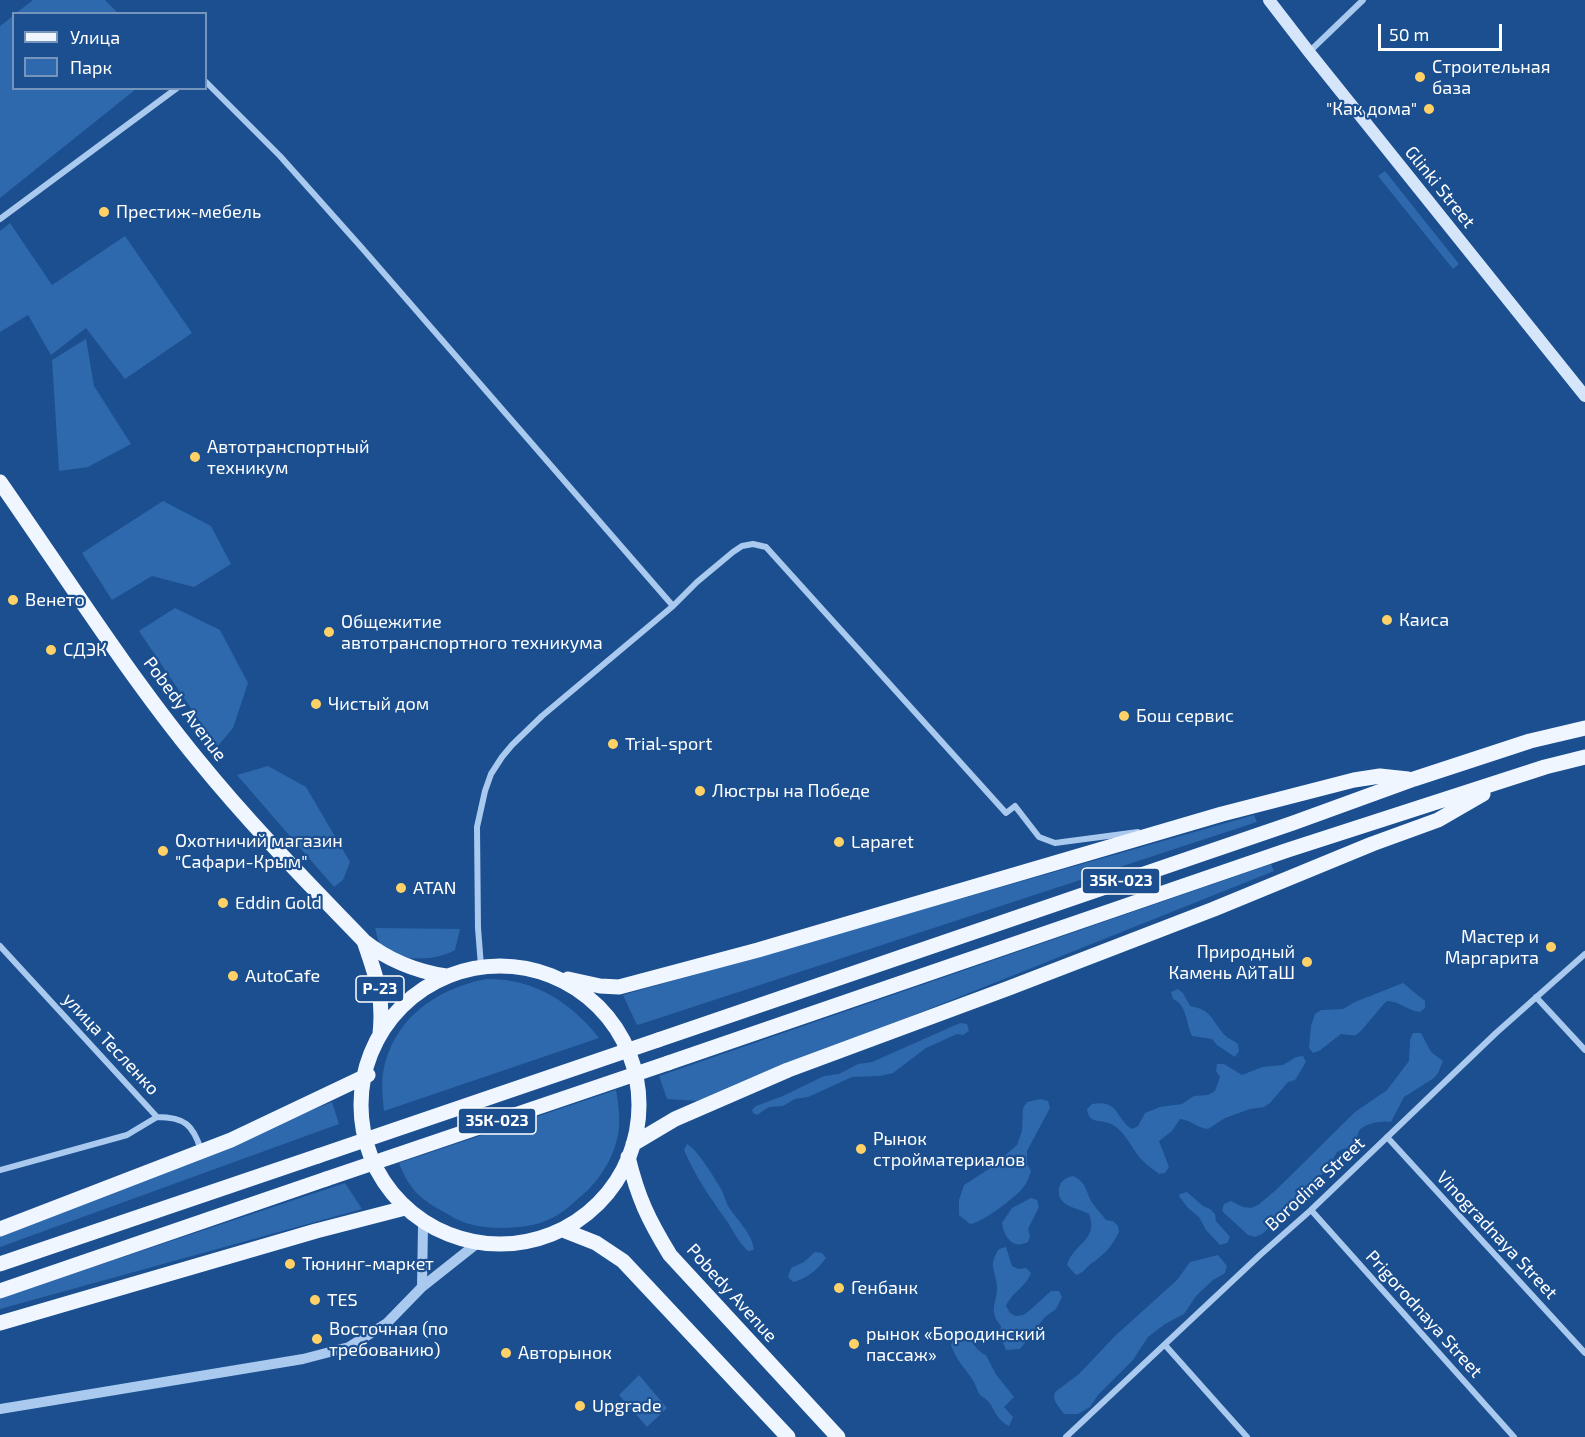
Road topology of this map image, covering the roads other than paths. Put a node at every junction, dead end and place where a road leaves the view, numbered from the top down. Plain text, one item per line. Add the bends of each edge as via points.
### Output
1 (1269, 0) edge
2 (1363, 0) edge
3 (1309, 52) junction
4 (207, 83) edge
5 (174, 90) edge
6 (0, 219) edge
7 (1585, 396) edge
8 (0, 482) edge
9 (673, 606) junction
10 (1585, 728) edge
11 (1585, 757) edge
12 (1414, 779) junction
13 (1509, 779) junction
14 (1180, 826) junction
15 (364, 941) junction
16 (0, 946) edge
17 (1585, 954) edge
18 (482, 966) junction
19 (446, 976) junction
20 (568, 979) junction
21 (1536, 997) junction
22 (380, 1039) junction
23 (1585, 1050) edge
24 (368, 1074) junction
25 (157, 1117) junction
26 (1387, 1137) junction
27 (201, 1151) junction
28 (631, 1151) junction
29 (0, 1170) edge
30 (405, 1208) junction
31 (1311, 1210) junction
32 (423, 1226) junction
33 (0, 1229) edge
34 (563, 1230) junction
35 (475, 1245) junction
36 (0, 1264) edge
37 (422, 1287) junction
38 (0, 1291) edge
39 (0, 1323) edge
40 (1165, 1345) junction
41 (1585, 1353) edge
42 (0, 1409) edge
43 (788, 1437) edge
44 (838, 1437) edge
45 (1066, 1437) edge
46 (1247, 1437) edge
47 (1514, 1437) edge

1 - 3 main road, Glinki Street
2 - 3 street
3 - 7 main road, Glinki Street
4 - 9 street via 347,231
5 - 6 street
8 - 15 main road, Pobedy Avenue via 198,760
9 - 14 street via 742,546 766,547 1006,813 1015,806 1039,837 1055,843
9 - 18 street via 542,716 512,745 491,774 477,827
10 - 12 main road, 35К-023 via 1530,741
11 - 13 main road, 35К-023
12 - 14 main road via 1380,776 1354,780
12 - 36 main road, 35К-023, bridge
13 - 28 main road via 1438,820 788,1070 675,1119
13 - 38 main road, 35К-023, bridge via 1288,850
14 - 20 main road via 619,987
15 - 19 main road, Pobedy Avenue / Р-23 via 409,968
15 - 22 main road, Pobedy Avenue / Р-23 via 381,994
16 - 25 street, улица Тесленко
17 - 21 street, Borodina Street
18 - 19 main road
18 - 20 main road via 538,968
19 - 22 main road via 405,1005
20 - 28 main road via 605,1008 631,1063 638,1102
21 - 23 street
21 - 26 street, Borodina Street
22 - 24 main road
24 - 27 main road
24 - 30 main road via 364,1106 370,1151 387,1186
25 - 27 street, улица Тесленко via 172,1117 187,1124 196,1134
25 - 29 street via 126,1135
26 - 31 street, Borodina Street
26 - 41 street, Vinogradnaya Street
27 - 33 main road
28 - 34 main road via 613,1186 591,1211
28 - 44 main road, Pobedy Avenue via 636,1191 670,1255
30 - 32 main road
30 - 39 main road
31 - 40 street, Borodina Street
31 - 47 street, Prigorodnaya Street
32 - 35 main road
32 - 37 street
34 - 35 main road via 526,1243
34 - 43 main road via 623,1261
35 - 37 street
37 - 42 street via 387,1323 349,1347 303,1359
40 - 45 street, Borodina Street
40 - 46 street

